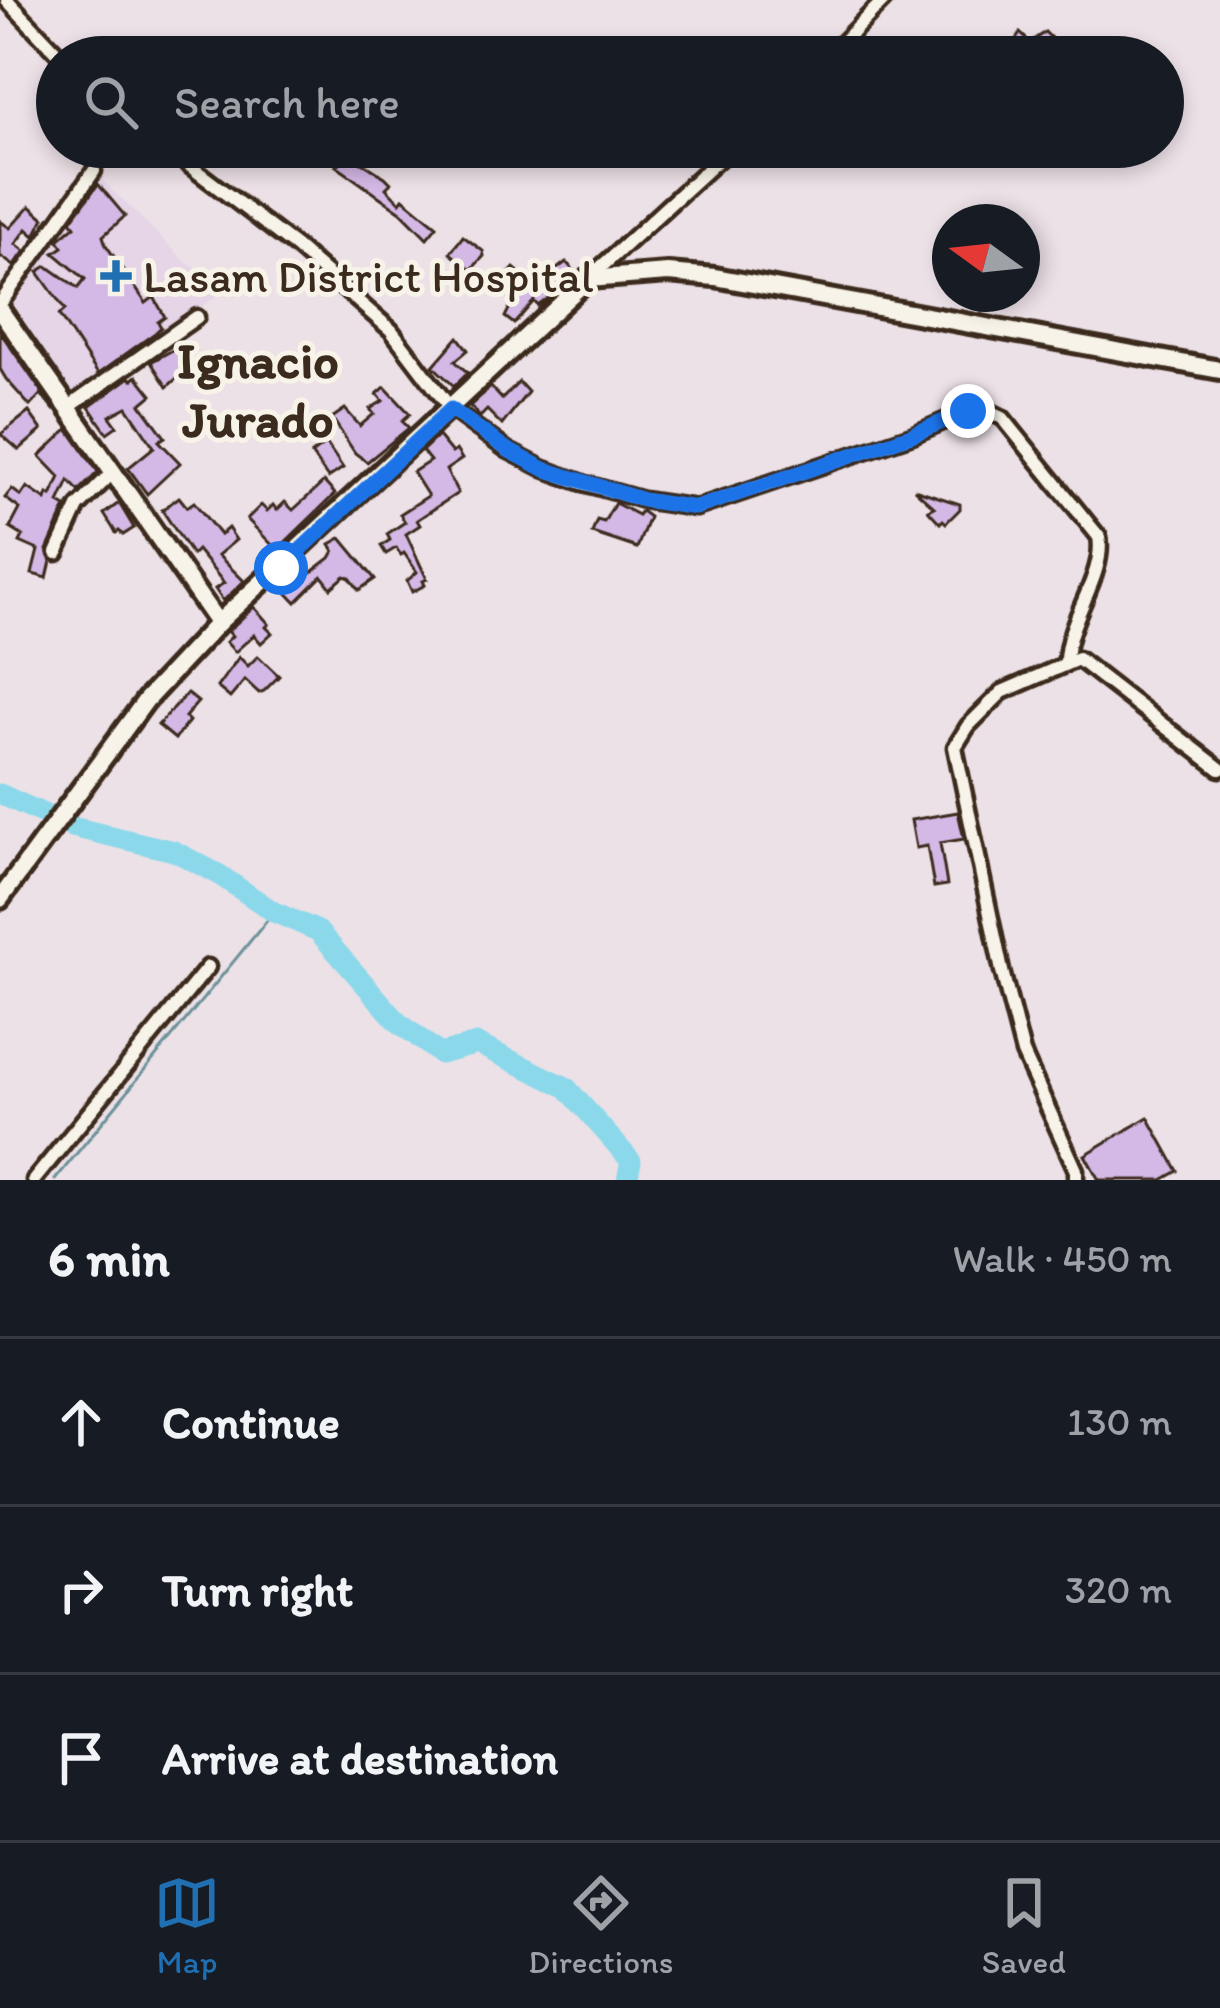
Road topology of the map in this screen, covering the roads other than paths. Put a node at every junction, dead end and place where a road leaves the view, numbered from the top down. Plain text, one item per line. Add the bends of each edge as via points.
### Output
1 (7, 0) edge
2 (884, 0) edge
3 (41, 36) edge
4 (849, 36) edge
5 (193, 168) edge
6 (709, 168) edge
7 (94, 170) dead end
8 (588, 279) junction
9 (0, 307) edge
10 (197, 317) dead end
11 (1220, 370) edge
12 (69, 406) junction
13 (451, 409) junction
14 (114, 472) junction
15 (57, 553) dead end
16 (218, 622) junction
17 (1066, 661) junction
18 (1220, 769) edge
19 (5, 892) edge
20 (208, 968) dead end
21 (34, 1180) edge
22 (1076, 1180) edge

1 - 3 street
2 - 4 street
5 - 13 street via 391,330
6 - 8 street
7 - 9 street
8 - 11 street via 715,278
8 - 13 street
9 - 12 street
10 - 12 street
12 - 14 street
13 - 16 street
13 - 17 street via 544,469 696,508 968,411 991,412 1013,428 1099,538
14 - 15 street via 78,507
14 - 16 street
16 - 19 street via 146,700
17 - 18 street via 1092,667
17 - 22 street via 1002,692 968,726 955,753 1023,1054
20 - 21 street

